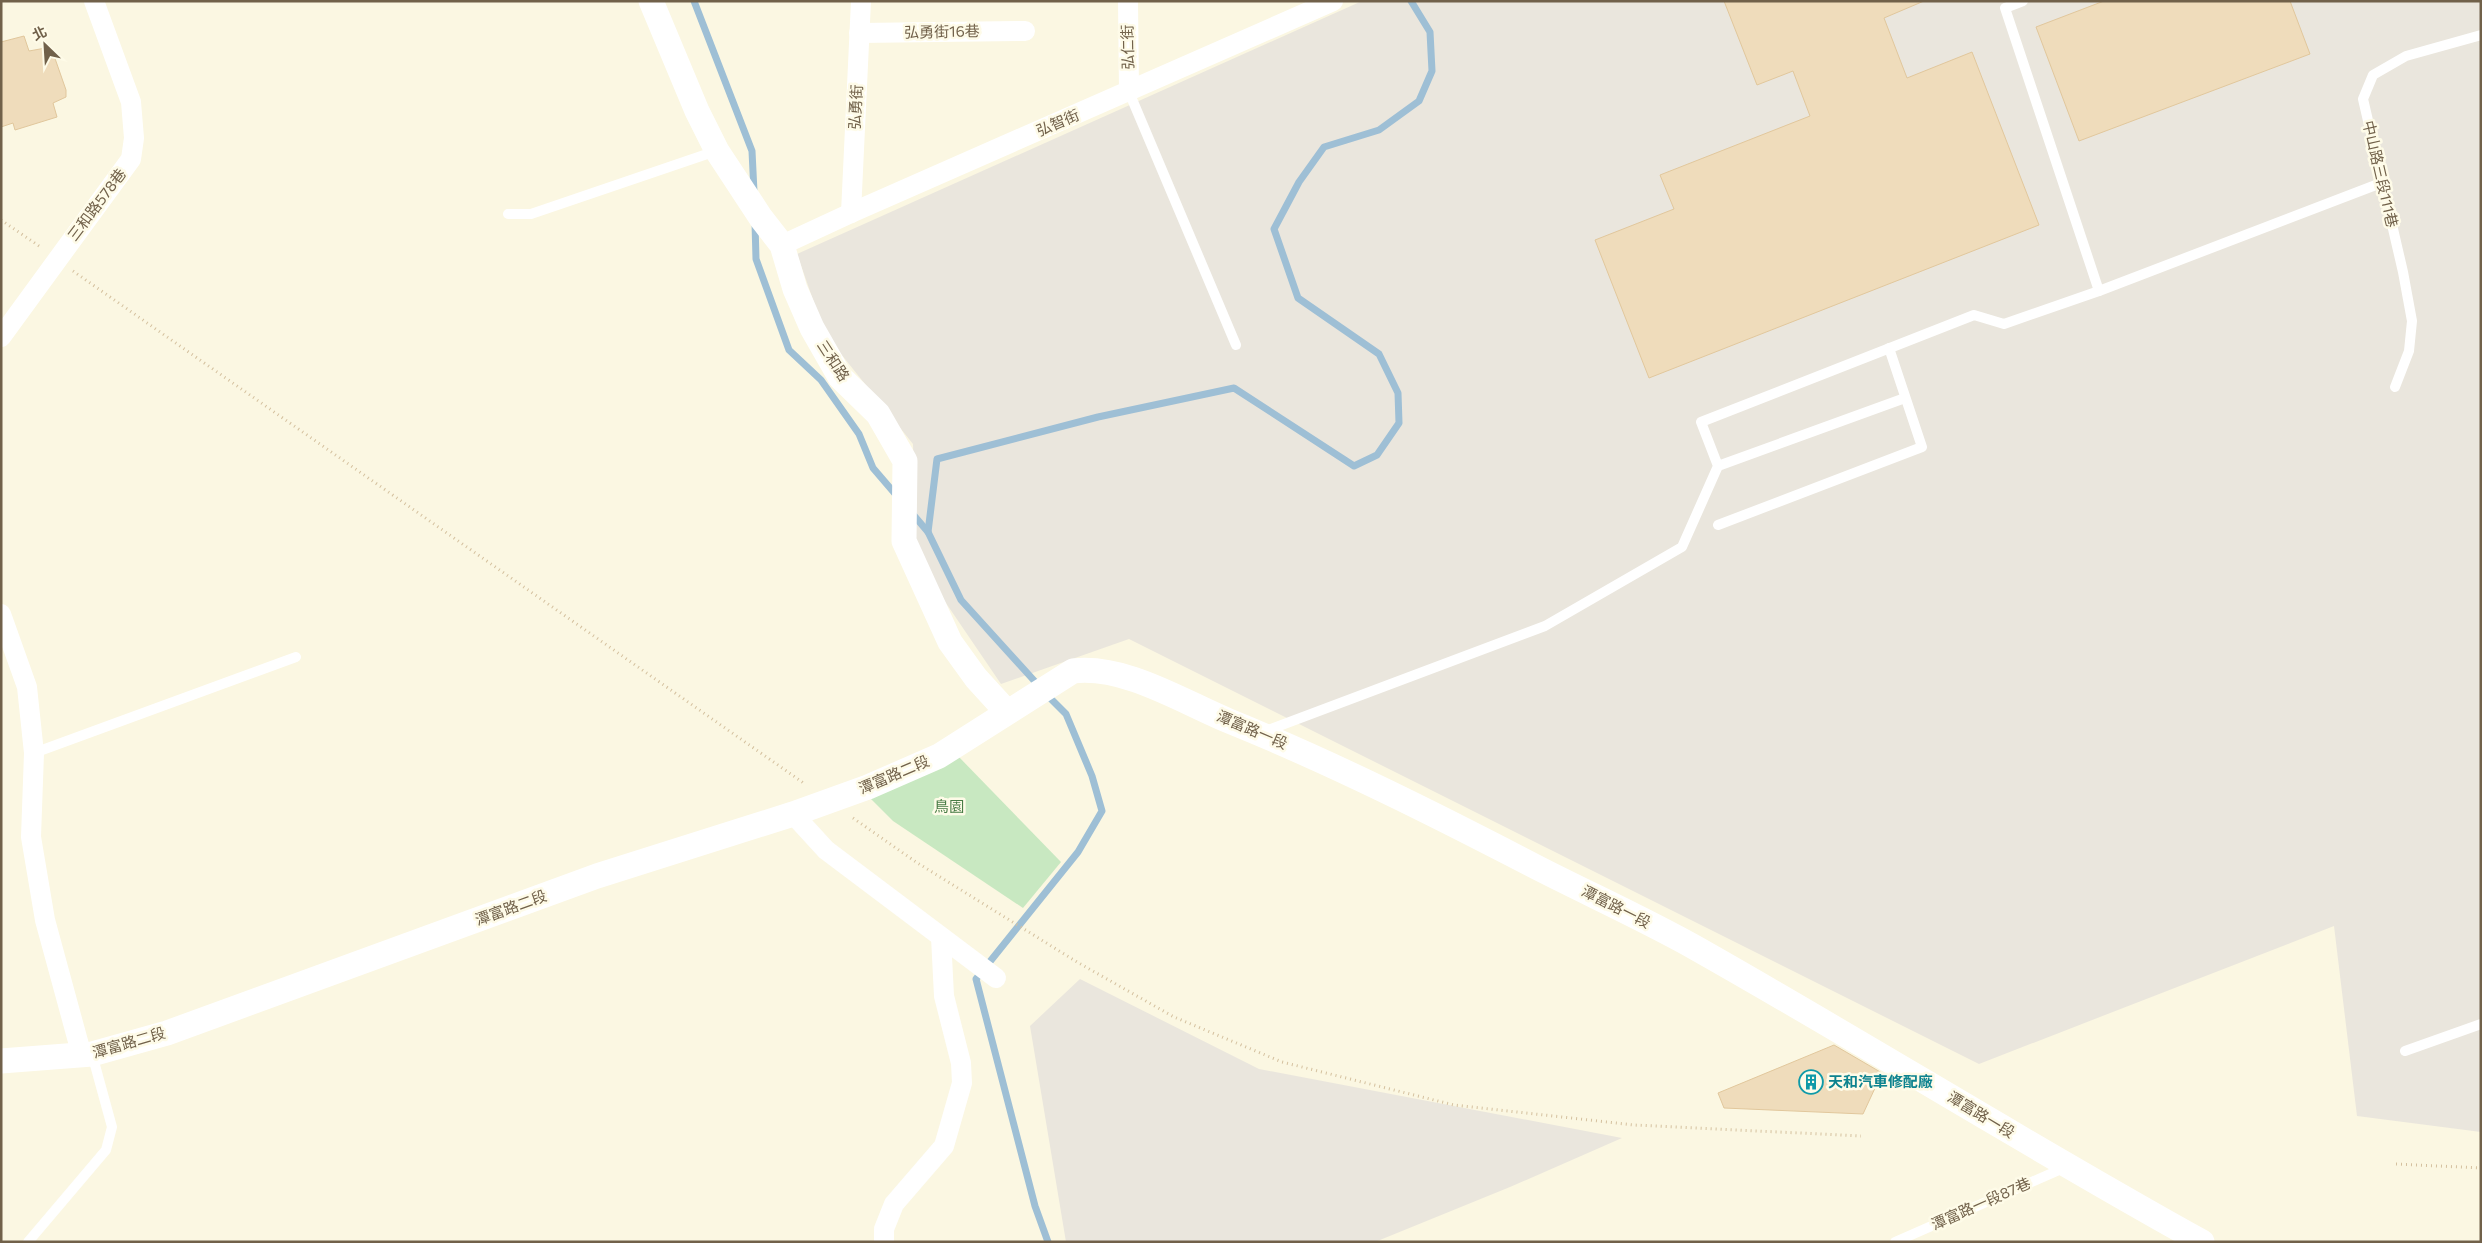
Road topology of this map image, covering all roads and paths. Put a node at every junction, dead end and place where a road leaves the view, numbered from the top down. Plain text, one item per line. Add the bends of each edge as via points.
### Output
1 (94, 1) edge
2 (650, 1) edge
3 (861, 1) edge
4 (1128, 1) edge
5 (1333, 1) edge
6 (2023, 1) edge
7 (1025, 31) dead end
8 (859, 33) junction
9 (2481, 35) edge
10 (1129, 92) junction
11 (717, 151) junction
12 (2381, 183) junction
13 (850, 213) junction
14 (508, 214) dead end
15 (1, 220) edge
16 (782, 245) junction
17 (56, 259) junction
18 (2099, 292) junction
19 (1, 337) edge
20 (1236, 345) dead end
21 (1889, 348) junction
22 (2395, 387) dead end
23 (1905, 398) junction
24 (1718, 466) junction
25 (1718, 524) dead end
26 (1, 614) edge
27 (592, 635) dead end
28 (296, 657) dead end
29 (1015, 706) junction
30 (1260, 733) junction
31 (34, 753) junction
32 (793, 814) junction
33 (941, 937) junction
34 (1077, 962) dead end
35 (994, 976) dead end
36 (2481, 1024) edge
37 (2405, 1051) dead end
38 (87, 1055) junction
39 (1, 1060) edge
40 (1861, 1136) dead end
41 (2396, 1164) dead end
42 (2067, 1167) junction
43 (2481, 1168) edge
44 (28, 1242) edge
45 (884, 1242) edge
46 (1895, 1242) edge
47 (2202, 1242) edge

1 - 17 street, 三和路578巷 via 131,102 134,138 130,160
2 - 11 street, 三和路
3 - 8 street, 弘勇街
4 - 10 street, 弘仁街
5 - 10 street, 弘智街
6 - 18 lane via 2005,8
7 - 8 street, 弘勇街16巷
8 - 13 street, 弘勇街
9 - 12 lane, 中山路三段111巷 via 2406,56 2373,75 2363,99
10 - 13 street, 弘智街
10 - 20 lane
11 - 14 lane via 531,214
11 - 16 street, 三和路
12 - 18 lane
12 - 22 lane, 中山路三段111巷 via 2412,321 2409,351
13 - 16 street, 弘智街
15 - 17 path
16 - 29 street, 三和路 via 795,290 840,377 878,414 905,461 904,541 950,642 976,678
17 - 19 street, 三和路578巷
17 - 27 path
18 - 21 lane via 2004,324 1974,315
21 - 23 lane
21 - 24 lane via 1700,422
23 - 24 lane
23 - 25 lane via 1922,447
24 - 30 lane via 1682,547 1545,626
26 - 31 street via 26,687
28 - 31 lane
29 - 30 street, 潭富路一段 via 1073,671 1090,669 1108,671 1137,681
29 - 32 street, 潭富路二段 via 939,756 868,787
30 - 42 street, 潭富路一段 via 1460,828 1690,945 1911,1072
31 - 38 street via 31,837 45,920
32 - 33 street via 826,850
32 - 38 street, 潭富路二段 via 597,876 167,1033
33 - 35 street
33 - 45 street via 944,996 961,1063 962,1083 944,1146 894,1204 884,1229
34 - 40 path via 1174,1017 1282,1062 1454,1105 1634,1125
36 - 37 lane
38 - 39 street, 潭富路二段
38 - 44 lane via 112,1127 106,1150
41 - 43 path
42 - 46 lane, 潭富路一段87巷
42 - 47 street, 潭富路一段

